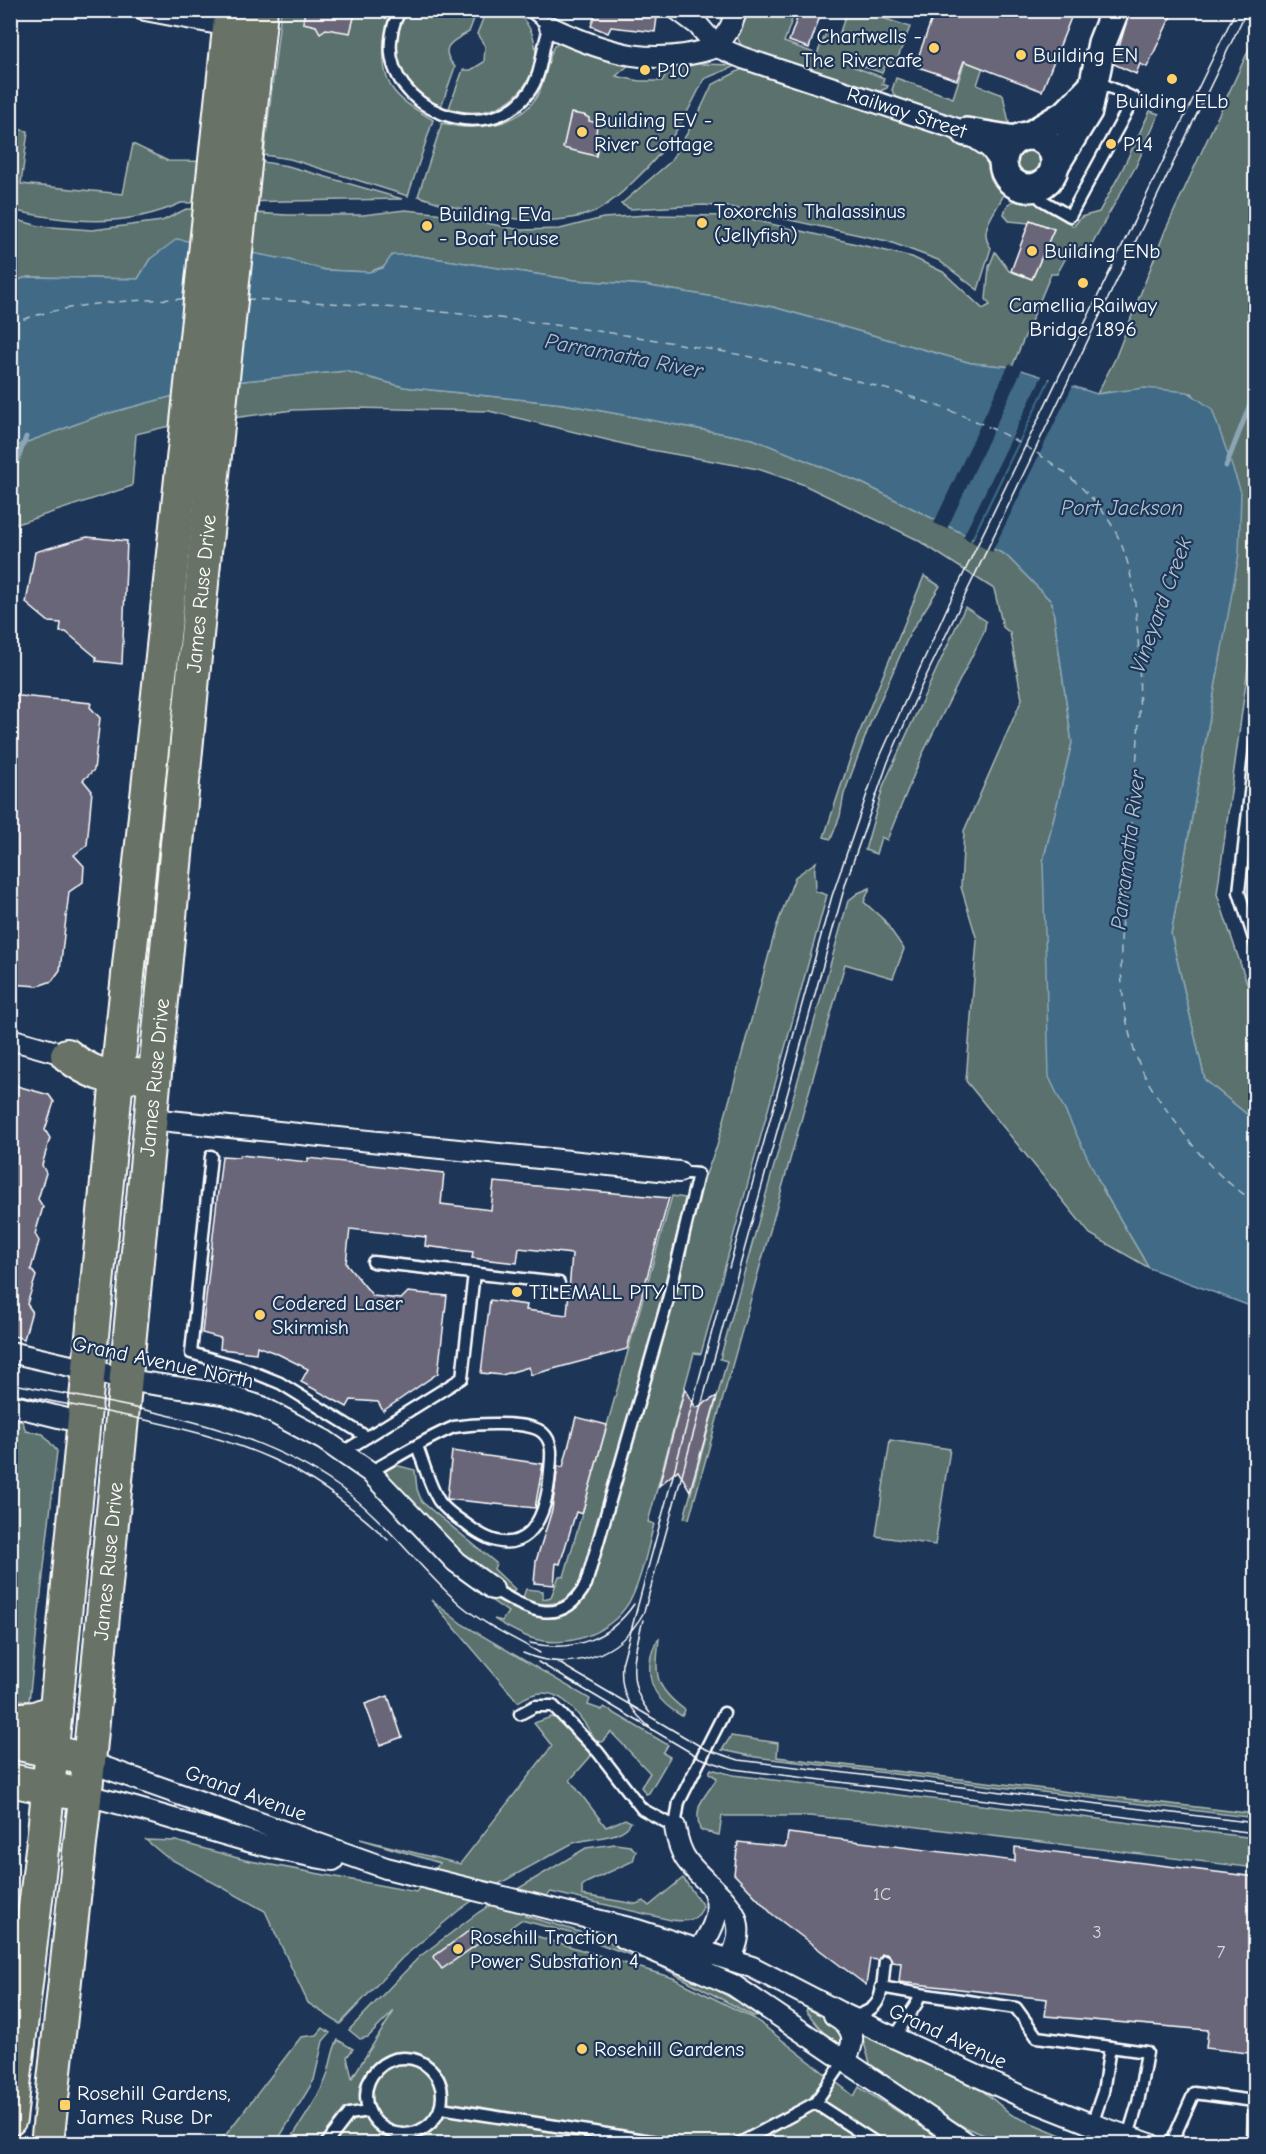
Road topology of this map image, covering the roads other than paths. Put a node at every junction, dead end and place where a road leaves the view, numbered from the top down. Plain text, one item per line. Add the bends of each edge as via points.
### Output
1 (145, 10) edge
2 (261, 10) edge
3 (529, 10) edge
4 (678, 10) edge
5 (737, 10) edge
6 (1115, 10) edge
7 (399, 12) edge
8 (230, 18) edge
9 (550, 27) junction
10 (717, 47) junction
11 (1092, 84) junction
12 (966, 132) junction
13 (233, 134) junction
14 (1022, 138) junction
15 (1002, 164) junction
16 (1055, 165) junction
17 (1031, 188) junction
18 (1256, 740) edge
19 (1256, 945) edge
20 (124, 1023) junction
21 (10, 1039) edge
22 (67, 1055) junction
23 (156, 1061) junction
24 (117, 1078) junction
25 (150, 1119) junction
26 (211, 1156) dead end
27 (688, 1173) joint
28 (373, 1262) dead end
29 (474, 1274) junction
30 (559, 1283) dead end
31 (10, 1352) edge
32 (88, 1371) junction
33 (124, 1379) junction
34 (10, 1404) edge
35 (83, 1423) junction
36 (367, 1437) junction
37 (417, 1446) junction
38 (343, 1452) junction
39 (370, 1472) junction
40 (493, 1589) joint
41 (56, 1710) junction
42 (724, 1713) dead end
43 (519, 1714) dead end
44 (10, 1720) edge
45 (10, 1742) edge
46 (52, 1751) junction
47 (89, 1762) junction
48 (10, 1779) edge
49 (48, 1788) junction
50 (85, 1796) junction
51 (675, 1827) junction
52 (386, 1868) junction
53 (711, 1886) junction
54 (537, 1907) junction
55 (700, 1949) junction
56 (730, 1959) junction
57 (885, 1961) dead end
58 (708, 1972) junction
59 (779, 1979) junction
60 (881, 1987) junction
61 (920, 1994) junction
62 (851, 2017) junction
63 (894, 2038) junction
64 (1110, 2048) junction
65 (844, 2061) junction
66 (1254, 2101) edge
67 (815, 2103) junction
68 (441, 2108) junction
69 (369, 2111) junction
70 (10, 2120) edge
71 (1092, 2124) junction
72 (1128, 2136) junction
73 (47, 2144) edge
74 (326, 2144) edge
75 (670, 2144) edge
76 (738, 2144) edge
77 (878, 2144) edge
78 (968, 2144) edge
79 (1150, 2144) edge
80 (1171, 2144) edge
81 (1253, 2144) edge

1 - 8 street
2 - 13 main road, James Ruse Drive
3 - 9 lane
4 - 10 street, Railway Street
5 - 10 street
6 - 11 street
7 - 9 lane via 392,32 392,59 400,83 428,109 475,120 504,113 530,92 541,69
8 - 13 main road, James Ruse Drive
9 - 10 street via 626,56 659,58
10 - 12 street, Railway Street
11 - 14 street via 1067,112
11 - 16 street via 1088,111
11 - 17 lane via 1134,98 1070,216 1042,200
12 - 14 street
12 - 15 street, Railway Street via 990,148
13 - 20 main road, James Ruse Drive via 173,550
13 - 23 main road, James Ruse Drive via 205,552
14 - 15 street via 1005,151
14 - 16 street via 1040,139 1049,146
15 - 17 street via 1013,183
16 - 17 street via 1049,179
18 - 19 lane via 1239,892
20 - 22 main road via 95,1050
20 - 24 main road, James Ruse Drive
21 - 22 street
22 - 24 main road via 83,1068
23 - 24 main road via 132,1077
23 - 25 main road, James Ruse Drive
24 - 32 main road, James Ruse Drive
25 - 27 street
25 - 33 main road, James Ruse Drive
26 - 36 lane via 191,1353 280,1383
27 - 40 lane via 669,1296 586,1584 568,1606 549,1612 531,1610
28 - 29 lane
29 - 30 lane
29 - 36 lane via 462,1378
31 - 32 street, Grand Avenue North
32 - 33 street, Grand Avenue North
32 - 35 main road, James Ruse Drive
33 - 38 street, Grand Avenue North via 242,1399
33 - 47 main road, James Ruse Drive
34 - 35 street
35 - 41 main road, James Ruse Drive
36 - 38 lane
37 - 37 lane via 464,1425 521,1425 538,1429 551,1450 549,1482 539,1521 516,1541 501,1543 480,1535 440,1502
37 - 39 lane
38 - 39 street, Grand Avenue North
39 - 40 street, Grand Avenue North via 456,1562
41 - 44 main road via 35,1718
41 - 46 main road, James Ruse Drive
42 - 51 lane via 679,1802
43 - 51 lane via 535,1706 553,1706 598,1752 642,1809
45 - 46 main road
46 - 47 main road
46 - 49 main road, James Ruse Drive
47 - 50 main road, James Ruse Drive
47 - 52 street, Grand Avenue
48 - 49 main road
49 - 50 main road
49 - 70 main road, James Ruse Drive
50 - 52 street, Grand Avenue via 302,1854
50 - 73 main road, James Ruse Drive
51 - 53 street via 687,1861
52 - 54 street, Grand Avenue
53 - 55 street via 717,1899 717,1915
53 - 56 street via 730,1905 736,1918 739,1936
54 - 55 street, Grand Avenue via 610,1922
54 - 58 street, Grand Avenue
55 - 56 street, Grand Avenue
55 - 58 street
56 - 58 street
56 - 59 street, Grand Avenue
57 - 60 lane
58 - 65 street, Grand Avenue
59 - 62 street, Grand Avenue
59 - 65 street via 846,2023 854,2038
60 - 61 lane
60 - 62 lane via 879,2001 870,2013
61 - 63 lane
61 - 64 lane via 1016,2008 1037,2037
62 - 63 street, Grand Avenue
63 - 71 street, Grand Avenue
64 - 71 lane via 1103,2092
64 - 72 lane via 1147,2052
65 - 67 lane
65 - 78 street, Grand Avenue
66 - 80 lane via 1194,2093
66 - 81 lane
67 - 76 lane
67 - 77 lane
68 - 69 lane via 430,2124 413,2133 400,2134 387,2130
68 - 69 lane via 443,2096 436,2074 427,2065 405,2058 386,2062 372,2076 367,2093
68 - 75 lane
69 - 74 lane via 349,2114
71 - 72 street, Grand Avenue
72 - 79 street, Grand Avenue

